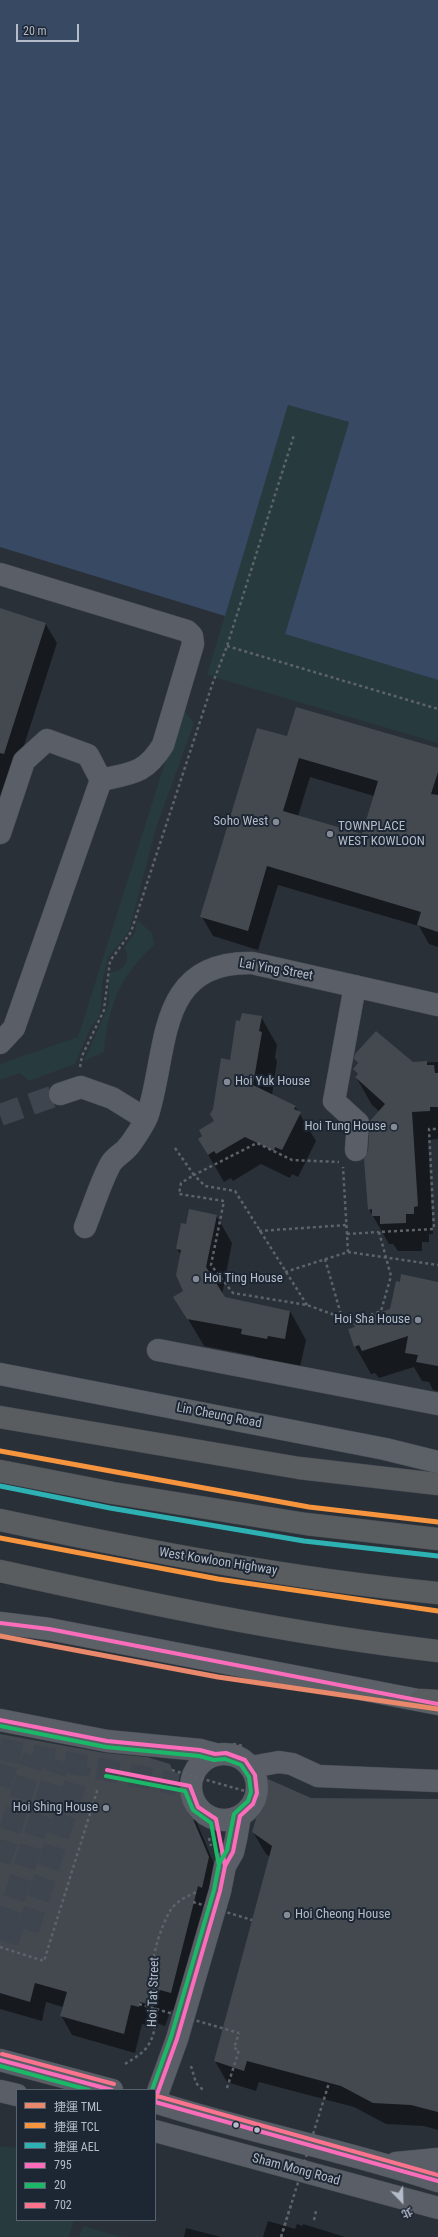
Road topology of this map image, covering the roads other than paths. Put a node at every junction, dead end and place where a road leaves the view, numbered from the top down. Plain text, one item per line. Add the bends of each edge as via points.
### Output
1 (0, 574) edge
2 (101, 780) junction
3 (0, 833) edge
4 (355, 986) junction
5 (438, 1005) edge
6 (0, 1043) edge
7 (60, 1094) tunnel mouth
8 (146, 1119) junction
9 (356, 1150) dead end
10 (85, 1227) dead end
11 (158, 1350) dead end
12 (0, 1374) edge
13 (28, 1378) junction
14 (0, 1381) edge
15 (438, 1404) edge
16 (0, 1417) edge
17 (438, 1462) edge
18 (0, 1471) edge
19 (438, 1484) edge
20 (0, 1520) edge
21 (438, 1539) edge
22 (0, 1571) edge
23 (413, 1591) junction
24 (438, 1593) edge
25 (438, 1597) edge
26 (0, 1623) edge
27 (438, 1651) edge
28 (432, 1701) edge
29 (0, 1720) edge
30 (215, 1754) junction
31 (251, 1767) junction
32 (438, 1781) edge
33 (240, 1816) junction
34 (213, 1829) junction
35 (218, 1860) junction
36 (0, 2060) edge
37 (108, 2089) edge
38 (0, 2091) edge
39 (16, 2095) edge
40 (156, 2098) edge
41 (156, 2101) edge
42 (156, 2131) edge
43 (438, 2159) edge
44 (385, 2163) junction
45 (438, 2181) edge
46 (438, 2208) edge

1 - 2 street via 187,631 192,636 193,644 163,745 154,759 140,771
2 - 3 street via 88,755 47,740 24,760
2 - 6 street via 14,1028
4 - 5 street, Lai Ying Street
4 - 8 street, Lai Ying Street via 252,963 221,965 204,973 188,985 175,1002 168,1020 158,1079
4 - 9 street via 334,1101 358,1123
7 - 8 street via 81,1087 112,1098
8 - 10 street, Lai Ying Street via 128,1147 110,1164
11 - 15 street
12 - 13 main road, Lin Cheung Road
13 - 14 main road
13 - 17 main road, Lin Cheung Road via 378,1447
16 - 19 highway via 299,1468
18 - 21 highway via 113,1493 306,1524
20 - 23 highway, West Kowloon Highway via 102,1542 221,1563
22 - 27 highway via 175,1609 306,1632
23 - 24 highway, West Kowloon Highway
23 - 25 highway
26 - 28 main road via 48,1628
29 - 30 street via 107,1741 200,1750
30 - 31 street via 236,1755
30 - 34 street via 205,1759 192,1776 180,1780
31 - 32 street via 279,1762 292,1764 318,1776
31 - 33 street via 255,1775 257,1793 253,1804
33 - 34 street
33 - 35 street, Hoi Tat Street via 233,1852
34 - 35 street, Hoi Tat Street
35 - 40 street, Hoi Tat Street via 220,1891 179,2031
36 - 37 street
38 - 39 street
41 - 44 street via 195,2115
42 - 46 street, Sham Mong Road
43 - 44 street
44 - 45 street

